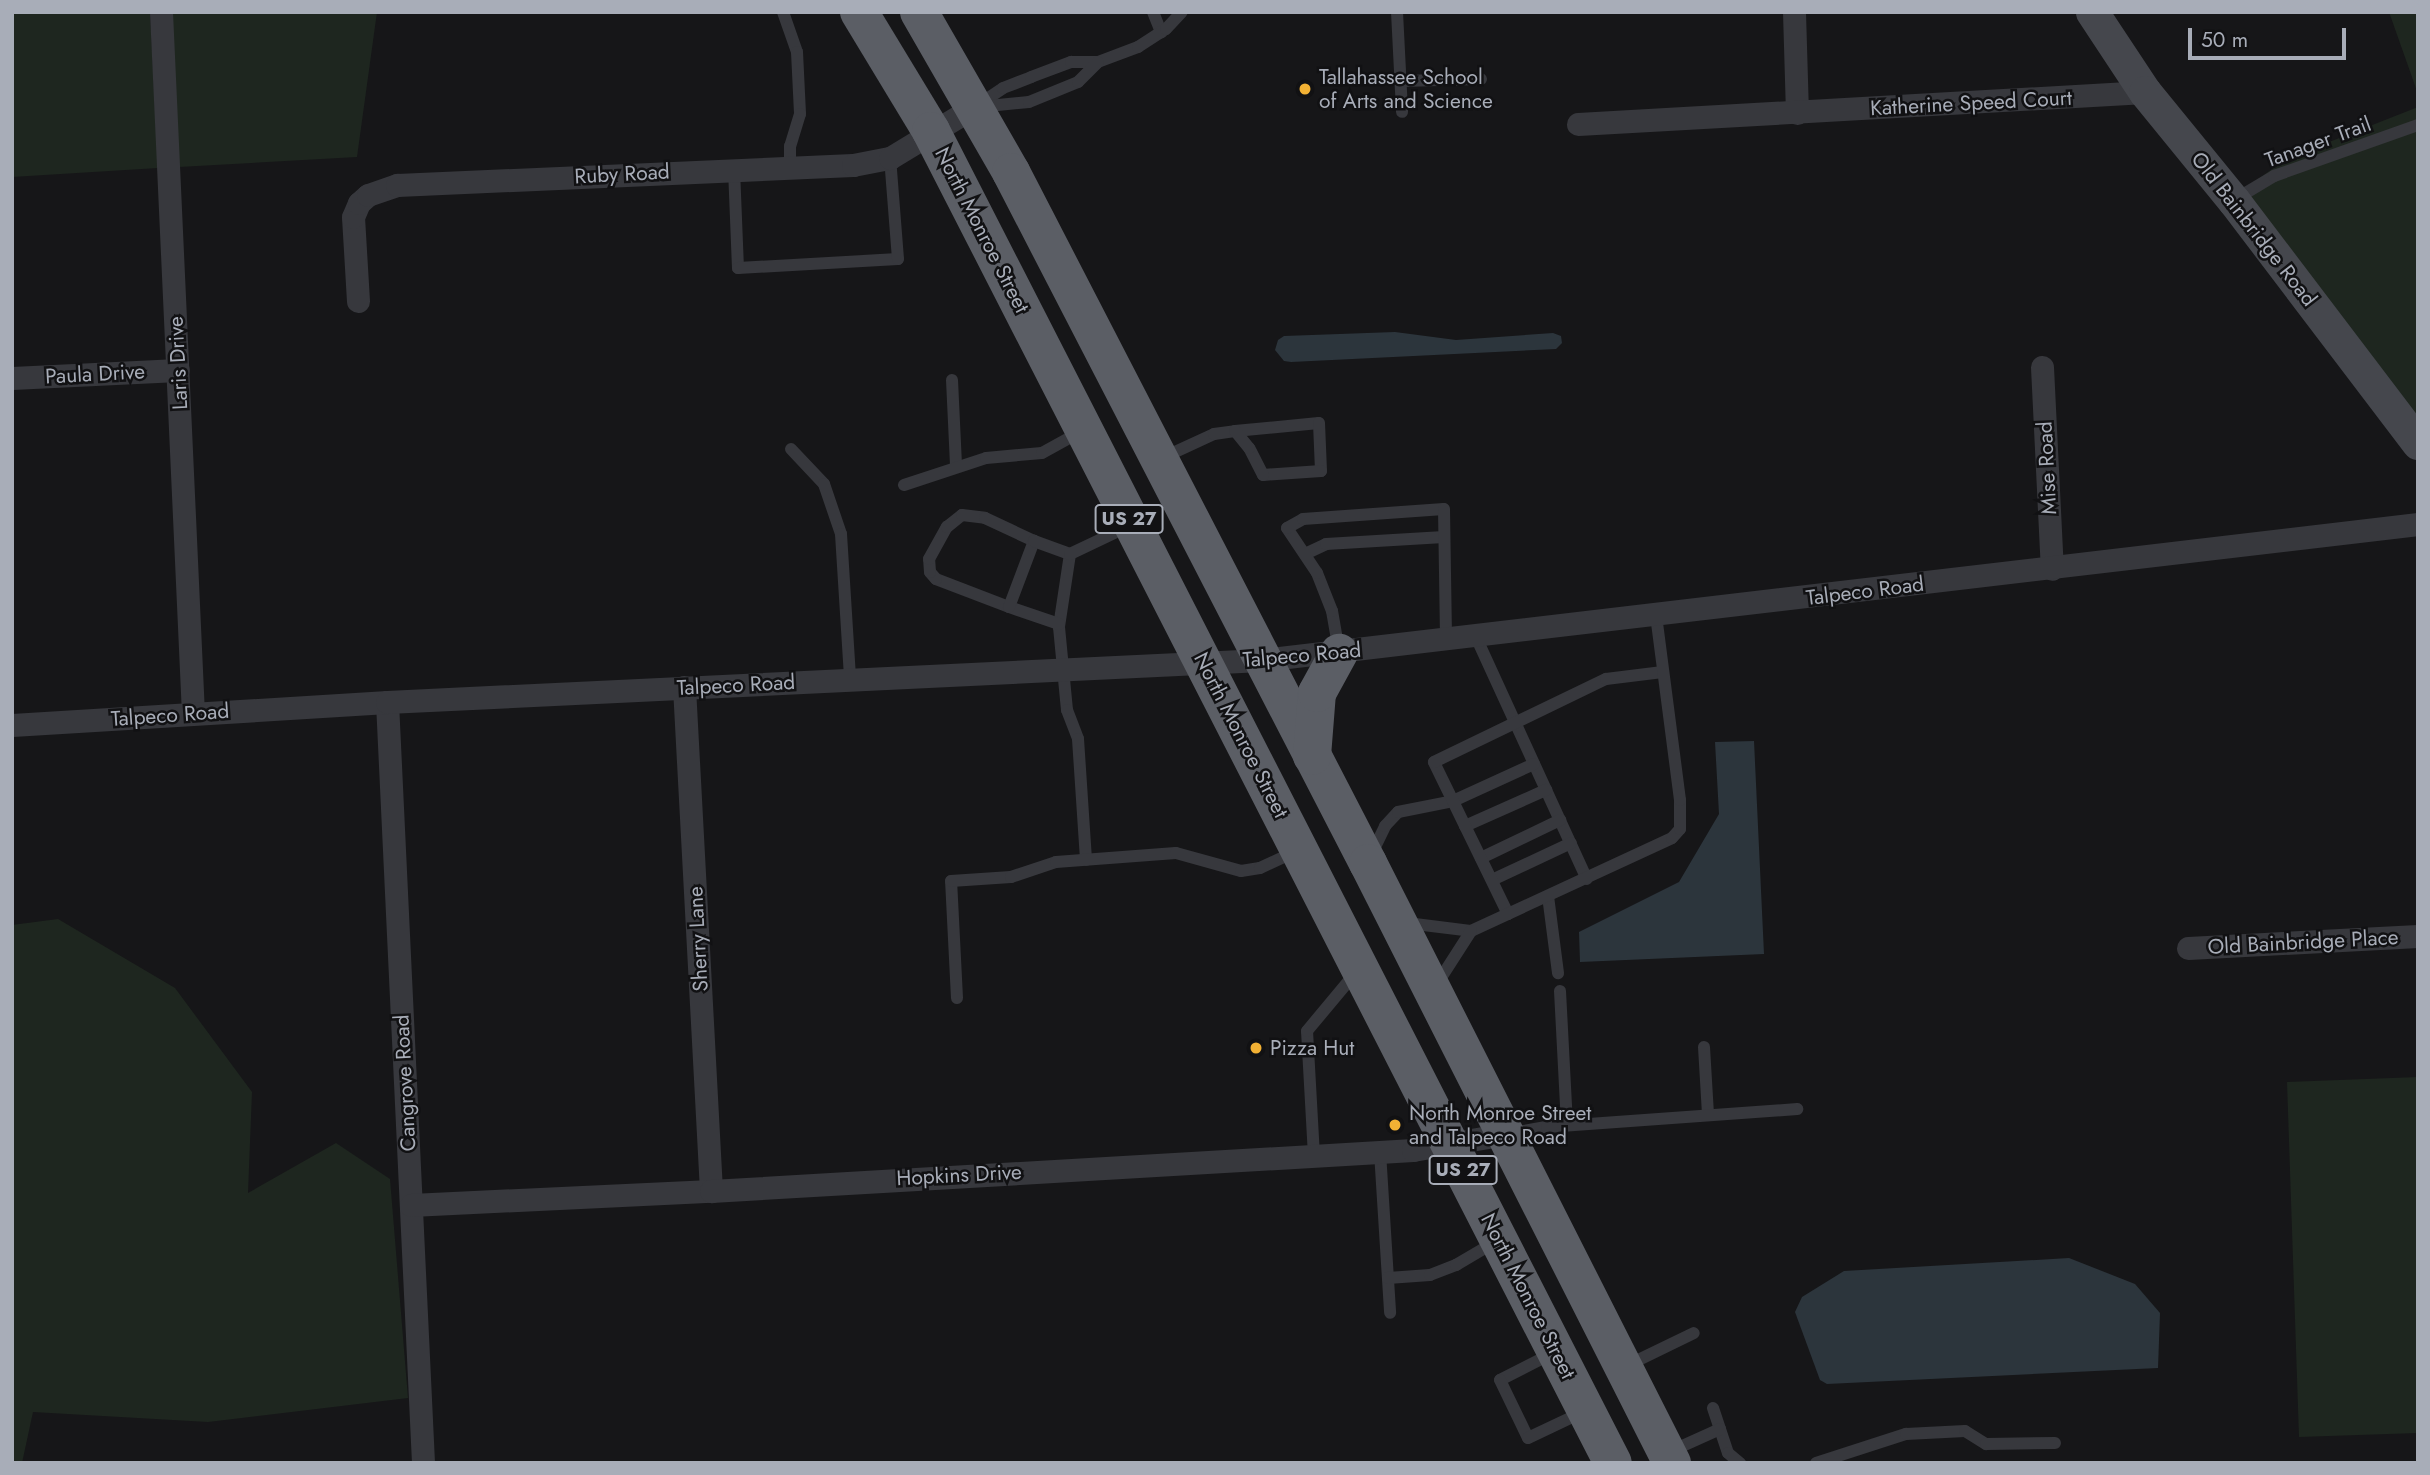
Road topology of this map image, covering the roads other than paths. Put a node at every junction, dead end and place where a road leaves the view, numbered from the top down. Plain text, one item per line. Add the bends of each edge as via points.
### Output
1 (161, 12) edge
2 (783, 12) edge
3 (859, 12) edge
4 (919, 12) edge
5 (1153, 12) edge
6 (1182, 12) edge
7 (1396, 12) edge
8 (1794, 12) edge
9 (2092, 12) edge
10 (1161, 32) junction
11 (1098, 62) junction
12 (1481, 79) dead end
13 (1401, 81) junction
14 (2146, 92) junction
15 (974, 107) junction
16 (1402, 112) dead end
17 (1797, 113) junction
18 (1578, 124) dead end
19 (2418, 125) edge
20 (931, 131) junction
21 (890, 158) junction
22 (790, 167) junction
23 (734, 169) junction
24 (2234, 201) junction
25 (358, 301) dead end
26 (2042, 367) dead end
27 (178, 370) junction
28 (12, 378) edge
29 (953, 380) dead end
30 (1084, 430) junction
31 (1235, 431) junction
32 (2418, 443) edge
33 (791, 449) dead end
34 (1158, 460) junction
35 (956, 466) junction
36 (904, 485) dead end
37 (1132, 524) junction
38 (2418, 524) edge
39 (1444, 537) junction
40 (1034, 541) junction
41 (1070, 554) junction
42 (1305, 554) junction
43 (2052, 569) junction
44 (1009, 607) junction
45 (1656, 616) junction
46 (1059, 624) junction
47 (1476, 638) junction
48 (1446, 641) junction
49 (1339, 653) junction
50 (1262, 660) junction
51 (1203, 663) junction
52 (1064, 669) junction
53 (1663, 672) junction
54 (850, 679) junction
55 (684, 687) junction
56 (387, 702) junction
57 (193, 713) junction
58 (1515, 723) junction
59 (12, 725) edge
60 (1312, 758) junction
61 (1534, 764) junction
62 (1546, 790) junction
63 (1453, 801) junction
64 (1560, 820) junction
65 (1465, 826) junction
66 (1571, 842) junction
67 (1300, 850) junction
68 (1481, 858) junction
69 (1086, 860) junction
70 (1368, 863) junction
71 (1587, 879) junction
72 (1492, 880) junction
73 (1548, 896) junction
74 (1508, 914) junction
75 (1396, 921) junction
76 (1471, 931) junction
77 (2418, 936) edge
78 (2188, 948) dead end
79 (1361, 966) junction
80 (1558, 973) dead end
81 (1560, 991) dead end
82 (1432, 992) junction
83 (957, 998) dead end
84 (1704, 1047) dead end
85 (1797, 1109) dead end
86 (1708, 1115) junction
87 (1567, 1125) junction
88 (1506, 1134) junction
89 (1450, 1143) junction
90 (1380, 1152) junction
91 (1314, 1156) junction
92 (711, 1191) junction
93 (411, 1205) junction
94 (1499, 1240) junction
95 (1388, 1278) junction
96 (1390, 1313) dead end
97 (1694, 1332) dead end
98 (1619, 1358) junction
99 (1561, 1362) junction
100 (1713, 1408) dead end
101 (1586, 1410) junction
102 (1720, 1429) junction
103 (2055, 1443) dead end
104 (1670, 1458) edge
105 (424, 1463) edge
106 (1613, 1463) edge
107 (1740, 1463) edge
108 (1816, 1463) edge

1 - 27 street, Laris Drive
2 - 22 lane via 797,52 800,114 790,146
3 - 20 highway, North Monroe Street / US 27
4 - 15 highway, US 27
5 - 10 lane
6 - 10 lane
7 - 13 lane
8 - 17 street
9 - 14 main road, Old Bainbridge Road
10 - 11 lane via 1138,47
11 - 15 lane via 1071,62 1031,76
11 - 15 lane via 1078,82 1029,102
12 - 13 lane
13 - 16 lane
14 - 17 street, Katherine Speed Court
14 - 24 main road, Old Bainbridge Road
15 - 20 street, Ruby Road
15 - 34 highway, US 27
17 - 18 street, Katherine Speed Court
19 - 24 lane, Tanager Trail via 2274,176
20 - 21 street, Ruby Road
20 - 30 highway, North Monroe Street / US 27
21 - 22 street, Ruby Road
21 - 23 lane via 898,259 738,268
22 - 23 street, Ruby Road
23 - 25 street, Ruby Road via 397,185 368,195 353,217
24 - 32 main road, Old Bainbridge Road
26 - 43 street, Mise Road
27 - 28 street, Paula Drive
27 - 57 street, Laris Drive
29 - 35 lane
30 - 35 lane via 1042,453
30 - 37 highway, North Monroe Street / US 27
31 - 31 lane via 1250,448 1263,475 1321,471 1319,424
31 - 34 lane via 1214,433
33 - 54 lane via 824,484 841,534
34 - 50 highway, US 27
35 - 36 lane
37 - 41 lane
37 - 51 highway, North Monroe Street / US 27
38 - 43 street, Talpeco Road
39 - 42 lane via 1326,544
39 - 42 lane via 1444,509 1303,519 1287,528
39 - 48 lane
40 - 41 lane
40 - 44 lane
40 - 44 lane via 985,518 962,515 947,527 929,559 936,579
41 - 46 lane
42 - 49 lane via 1332,611
43 - 45 street, Talpeco Road
44 - 46 lane
45 - 47 street, Talpeco Road
45 - 53 lane
46 - 52 lane
47 - 48 street, Talpeco Road
47 - 58 lane
48 - 49 street, Talpeco Road
49 - 50 street, Talpeco Road
49 - 60 highway via 1317,693
50 - 51 street, Talpeco Road
50 - 60 highway, US 27
51 - 52 street, Talpeco Road
51 - 67 highway, North Monroe Street / US 27
52 - 54 street, Talpeco Road
52 - 69 lane via 1067,709 1078,739
53 - 58 lane via 1606,680
53 - 71 lane via 1680,830
54 - 55 street, Talpeco Road
55 - 56 street, Talpeco Road
55 - 92 street, Sherry Lane
56 - 57 street, Talpeco Road
56 - 93 street, Cangrove Road
57 - 59 street, Talpeco Road
58 - 61 lane
58 - 63 lane via 1434,762
60 - 70 highway, US 27
61 - 62 lane
61 - 63 lane
62 - 64 lane
62 - 65 lane
63 - 65 lane
63 - 70 lane via 1398,812 1385,825
64 - 66 lane
64 - 68 lane
65 - 68 lane
66 - 71 lane
66 - 72 lane
67 - 69 lane via 1260,868 1241,871 1176,853
67 - 79 highway, North Monroe Street / US 27
68 - 72 lane
69 - 83 lane via 1056,862 1011,877 951,881
70 - 75 highway, US 27
71 - 73 lane
72 - 74 lane
73 - 74 lane
73 - 80 lane
74 - 76 lane
75 - 76 lane
75 - 82 highway, US 27
76 - 82 lane
77 - 78 street, Old Bainbridge Place
79 - 89 highway, North Monroe Street / US 27
79 - 91 lane via 1307,1031
81 - 87 lane
82 - 88 highway, US 27
84 - 86 lane
85 - 86 lane
86 - 87 lane
87 - 88 lane
88 - 89 street, Hopkins Drive
88 - 98 highway, US 27
89 - 90 street, Hopkins Drive
89 - 94 highway, North Monroe Street / US 27
90 - 91 street, Hopkins Drive
90 - 95 lane
91 - 92 street, Hopkins Drive
92 - 93 street, Hopkins Drive
93 - 105 street, Cangrove Road
94 - 95 lane via 1440,1272
94 - 99 highway, North Monroe Street / US 27
95 - 96 lane
97 - 98 lane
98 - 99 highway
98 - 104 highway, US 27
99 - 101 highway, North Monroe Street / US 27
99 - 101 lane via 1500,1380 1528,1438
100 - 102 lane
101 - 106 highway, North Monroe Street / US 27
102 - 104 lane
102 - 107 lane via 1728,1453
103 - 108 lane via 1986,1444 1965,1431 1906,1434

